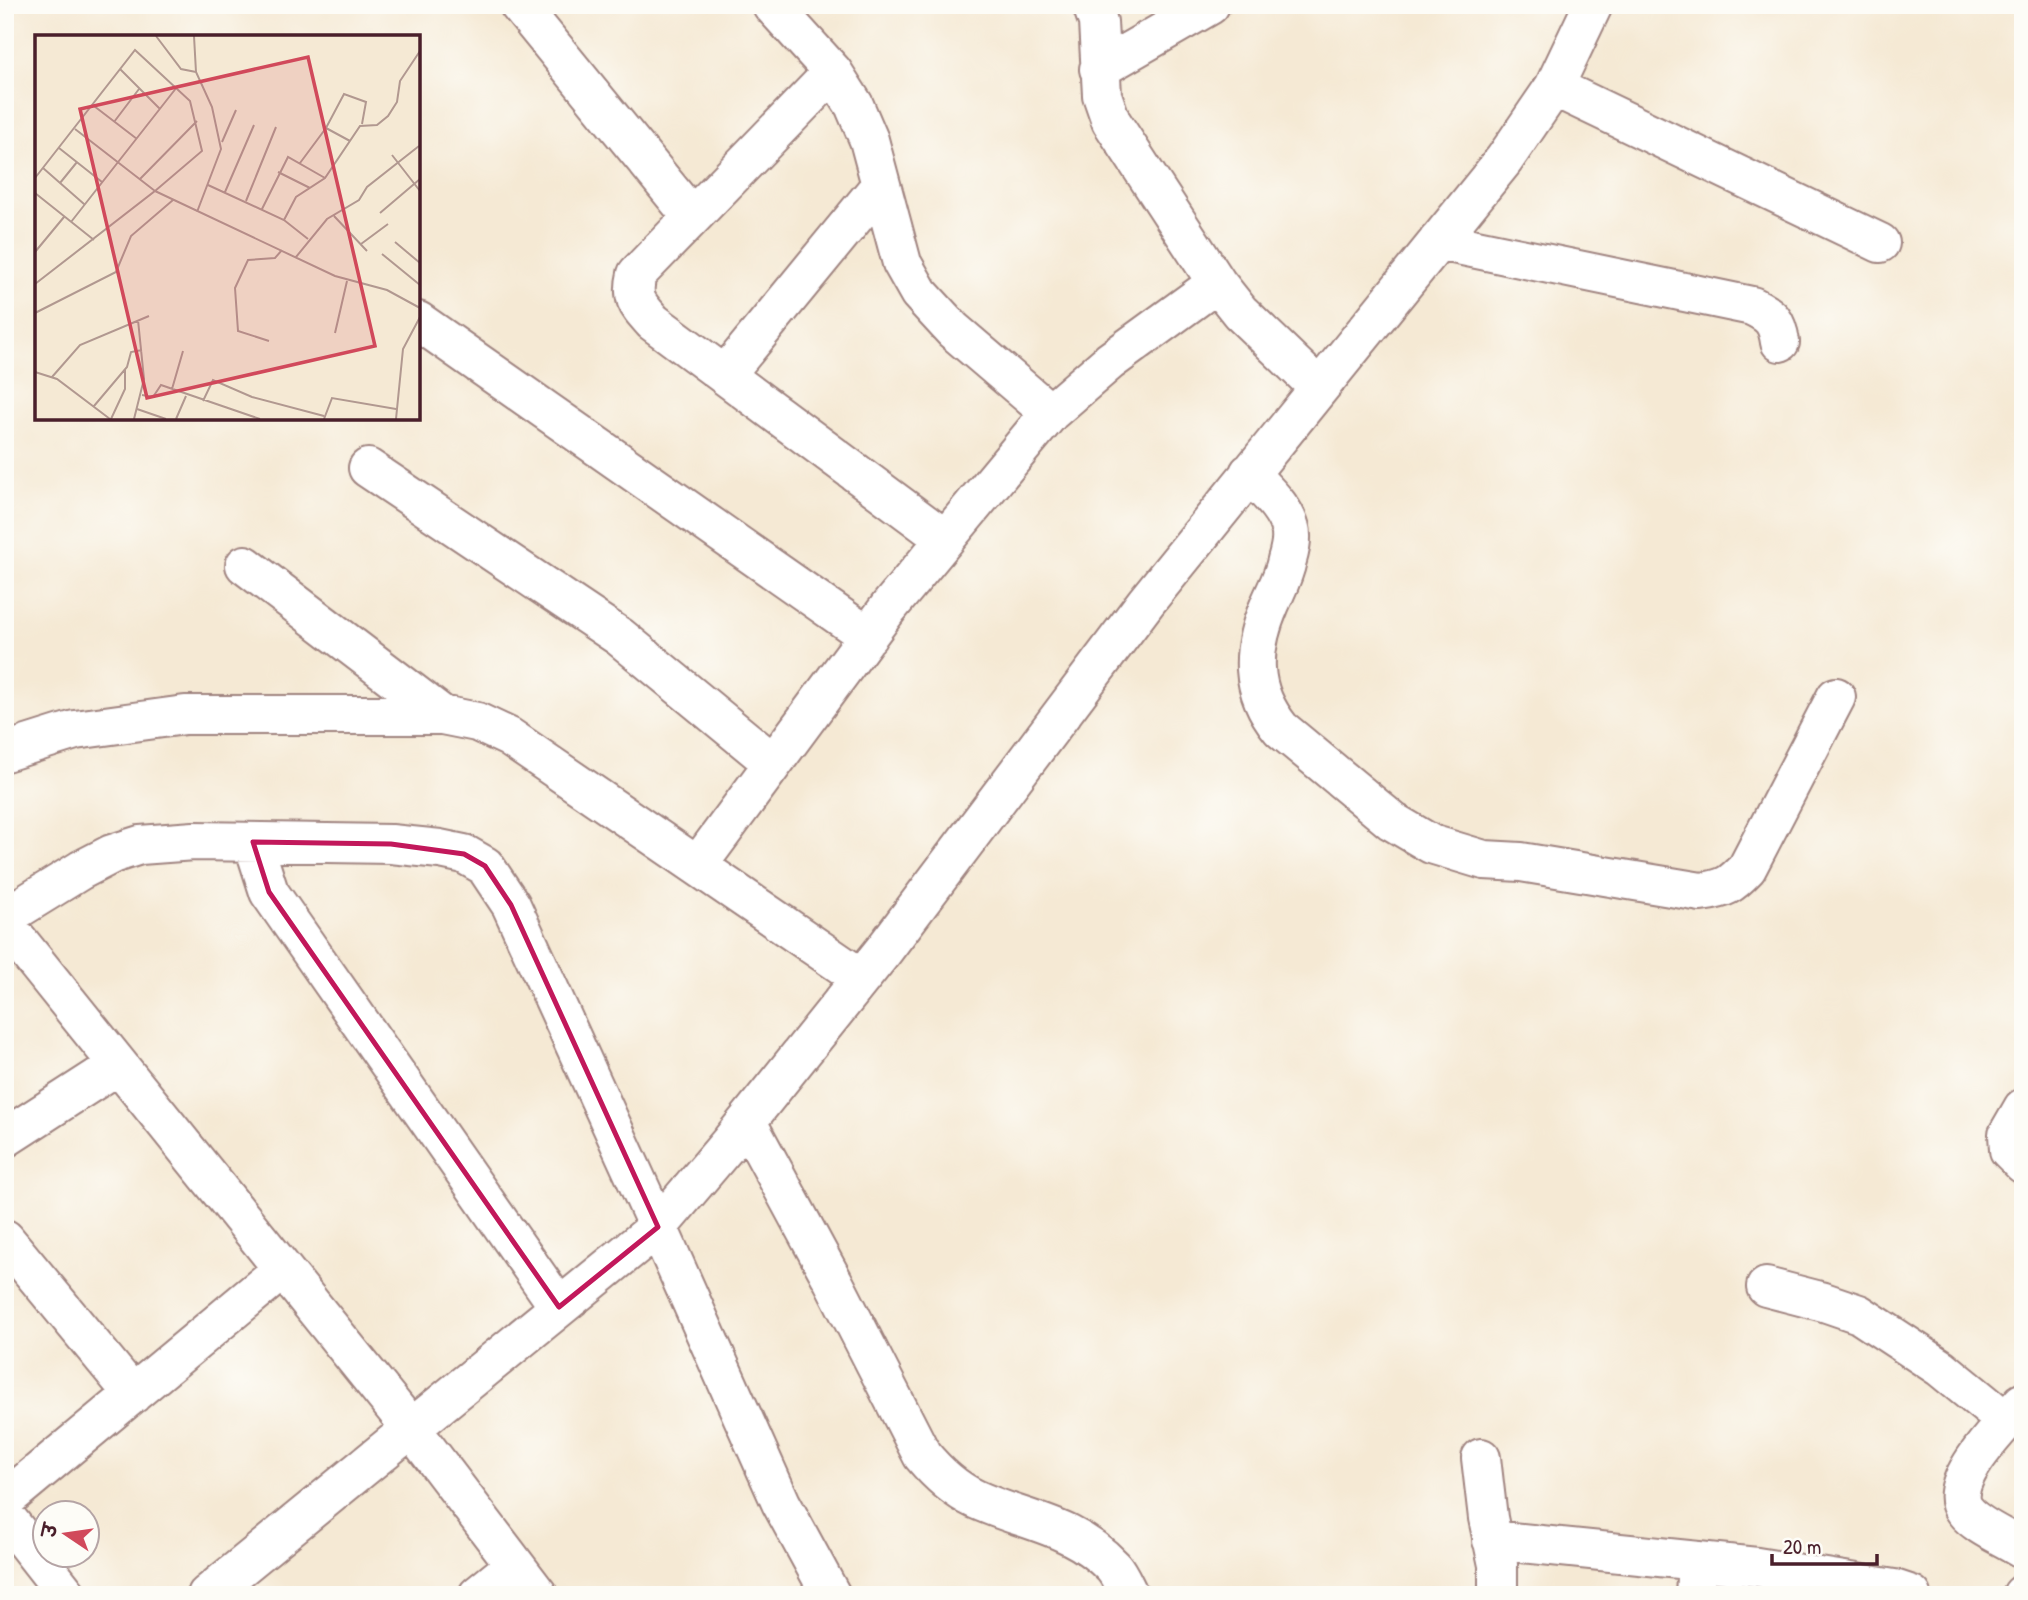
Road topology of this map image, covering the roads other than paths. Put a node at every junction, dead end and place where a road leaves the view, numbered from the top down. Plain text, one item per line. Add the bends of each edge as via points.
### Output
1 (519, 5) edge
2 (772, 5) edge
3 (1091, 5) edge
4 (1210, 5) edge
5 (1593, 5) edge
6 (1099, 69) junction
7 (833, 72) junction
8 (1554, 87) junction
9 (880, 186) junction
10 (692, 218) junction
11 (1438, 241) junction
12 (1881, 243) dead end
13 (1217, 284) junction
14 (420, 322) edge
15 (1780, 342) dead end
16 (725, 375) junction
17 (1318, 387) junction
18 (1050, 413) junction
19 (368, 468) dead end
20 (1249, 473) junction
21 (945, 540) junction
22 (245, 565) dead end
23 (868, 636) junction
24 (1836, 697) dead end
25 (442, 715) junction
26 (5, 752) edge
27 (773, 763) junction
28 (253, 842) junction
29 (698, 865) junction
30 (5, 917) edge
31 (5, 924) edge
32 (861, 978) junction
33 (118, 1065) junction
34 (2023, 1108) edge
35 (747, 1122) junction
36 (5, 1138) edge
37 (2023, 1164) edge
38 (658, 1227) junction
39 (5, 1239) edge
40 (283, 1269) junction
41 (1766, 1287) dead end
42 (559, 1307) junction
43 (133, 1394) junction
44 (2015, 1412) edge
45 (411, 1428) junction
46 (1481, 1458) dead end
47 (5, 1500) edge
48 (5, 1516) edge
49 (1492, 1540) junction
50 (2023, 1549) edge
51 (515, 1565) junction
52 (1696, 1578) edge
53 (67, 1595) edge
54 (207, 1595) edge
55 (478, 1595) edge
56 (538, 1595) edge
57 (831, 1595) edge
58 (1129, 1595) edge
59 (1498, 1595) edge
60 (1912, 1595) edge

1 - 10 street
2 - 7 street
3 - 6 street via 1098,22
4 - 6 street
5 - 8 street
6 - 13 street via 1111,121
7 - 9 street via 869,139
7 - 10 street
8 - 11 street via 1504,160
8 - 12 street
9 - 16 street
9 - 18 street via 902,263 919,293 953,330
10 - 16 street via 637,274 633,290 637,304 653,322
11 - 15 street via 1752,306 1772,316
11 - 17 street
13 - 17 street
13 - 18 street via 1110,361
14 - 23 street
16 - 21 street
17 - 20 street
18 - 21 street
19 - 27 street via 620,637
20 - 24 street via 1283,511 1292,531 1285,571 1258,637 1255,661 1266,711 1281,729 1392,821 1431,844 1484,860 1701,892 1722,890 1747,867
20 - 32 street
21 - 23 street
22 - 25 street
23 - 27 street
25 - 26 street via 185,715 75,730
25 - 29 street via 477,722 509,737
27 - 29 street
28 - 30 street via 140,845 81,870
28 - 38 street via 391,844 464,854 485,866 511,905
28 - 42 street via 269,892
29 - 32 street
31 - 33 street
32 - 35 street
33 - 36 street
33 - 40 street
34 - 37 street via 2008,1134 2009,1150
35 - 38 street
35 - 58 street via 922,1455 935,1471 973,1498 1057,1528 1086,1544 1114,1569
38 - 42 street
38 - 57 street via 781,1503
39 - 43 street
40 - 43 street
40 - 45 street
41 - 44 street via 1859,1314
42 - 45 street
43 - 47 street
44 - 50 street via 1969,1467 1958,1496 1972,1518
45 - 51 street
45 - 54 street
46 - 49 street
48 - 53 street
49 - 52 street
49 - 59 street
51 - 55 street
51 - 56 street
52 - 60 street via 1757,1567

